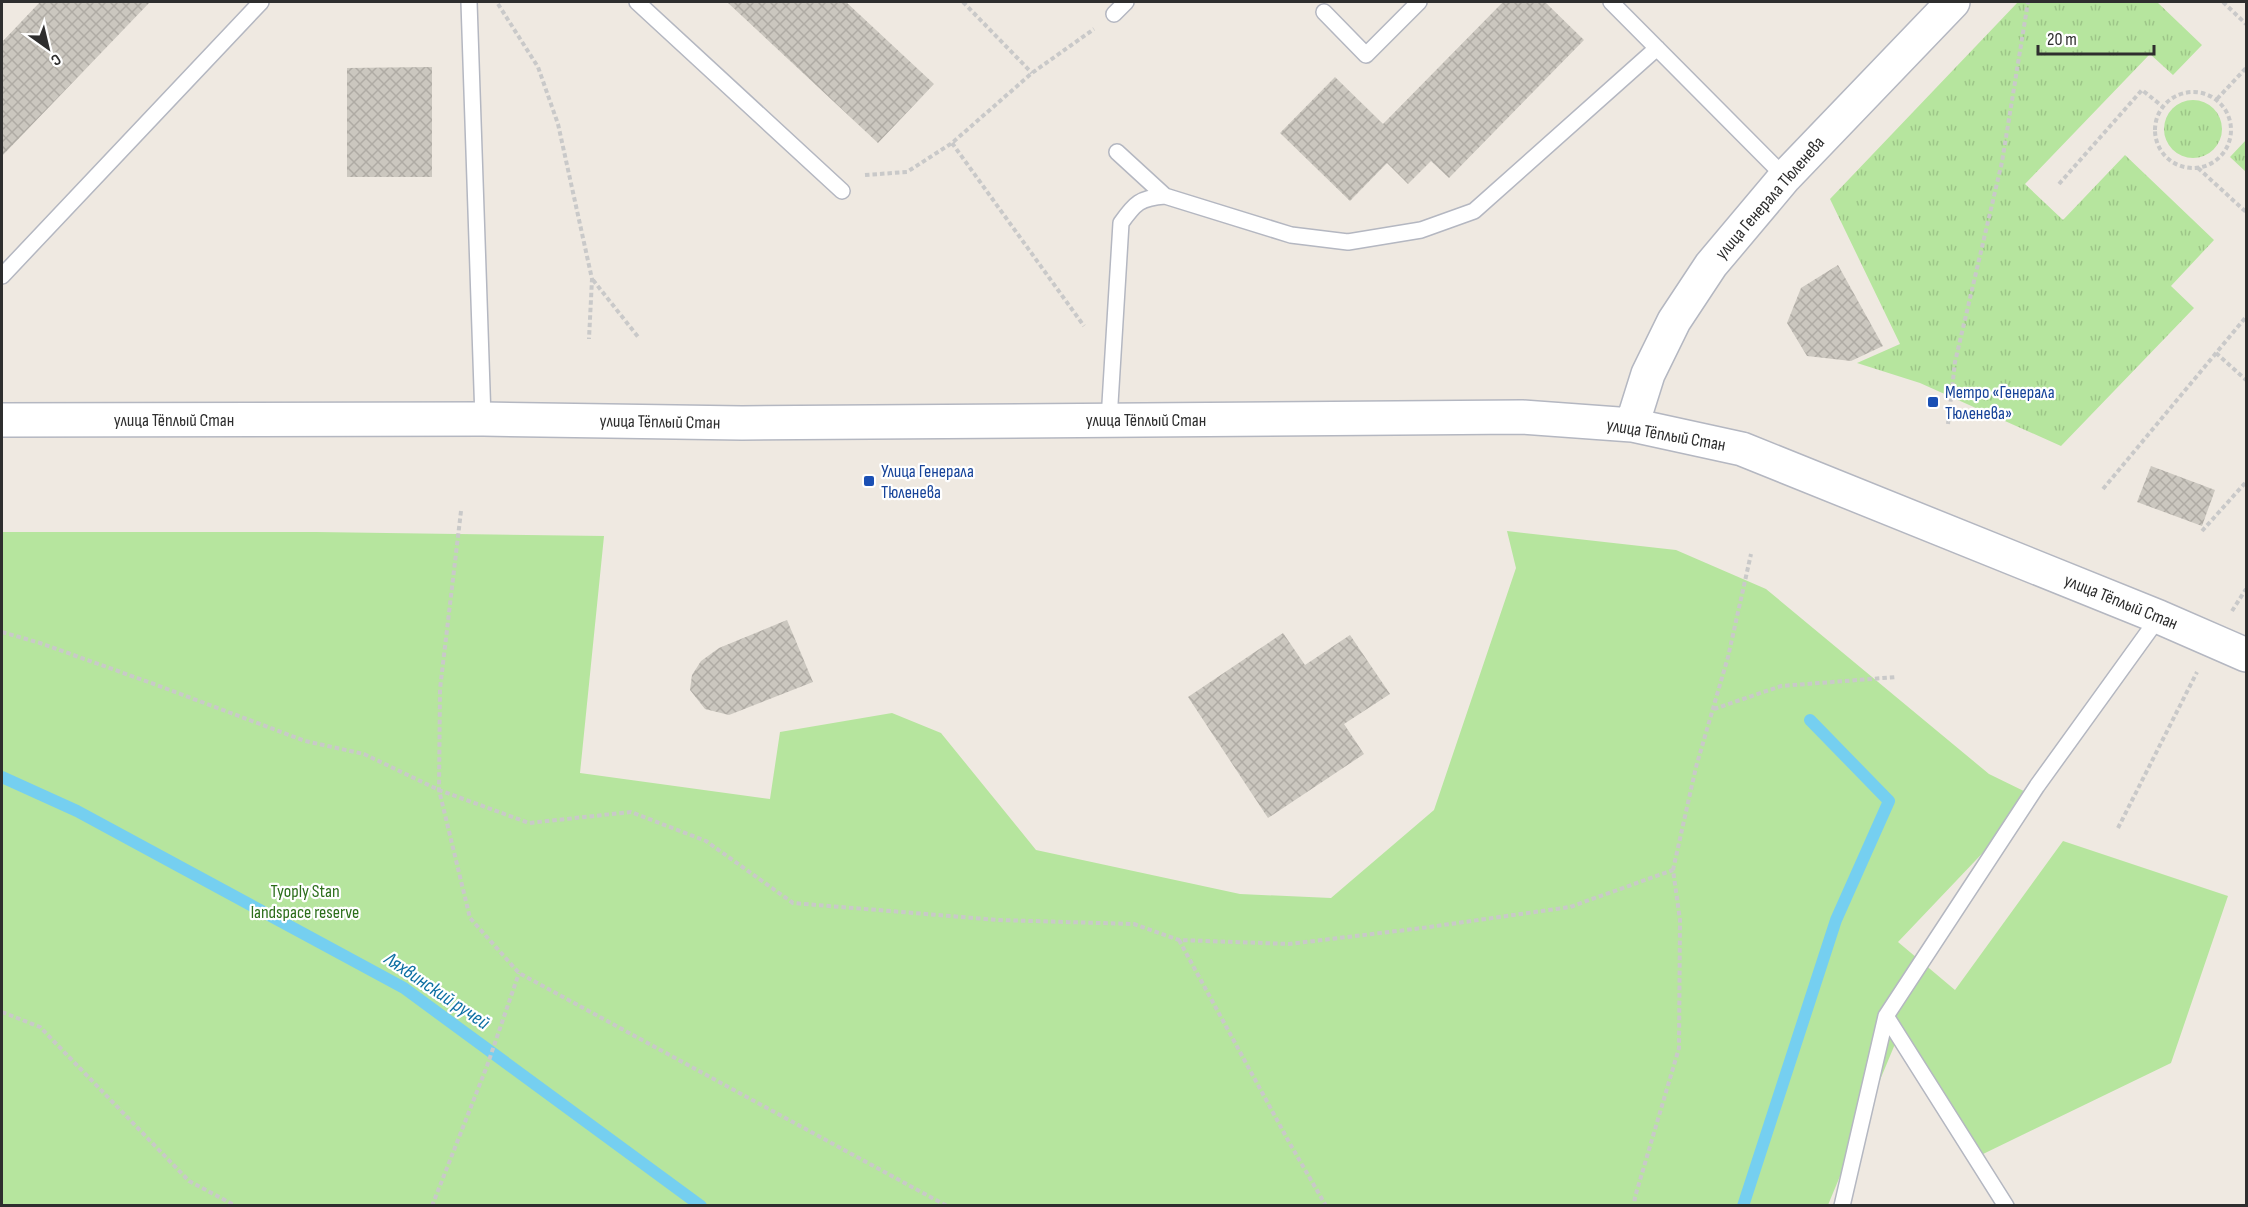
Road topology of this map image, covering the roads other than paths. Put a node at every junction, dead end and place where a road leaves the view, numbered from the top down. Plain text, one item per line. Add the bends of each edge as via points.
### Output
1 (261, 2) edge
2 (469, 2) edge
3 (637, 2) edge
4 (1125, 2) edge
5 (1419, 2) edge
6 (1611, 2) edge
7 (1953, 2) edge
8 (1324, 12) dead end
9 (1114, 14) road end
10 (1657, 48) junction
11 (1116, 152) dead end
12 (1785, 177) junction
13 (842, 191) dead end
14 (1165, 196) junction
15 (2, 276) edge
16 (483, 419) junction
17 (2, 420) edge
18 (1109, 420) junction
19 (1632, 425) junction
20 (2159, 617) junction
21 (2247, 655) edge
22 (1886, 1016) junction
23 (1842, 1206) edge
24 (2006, 1206) edge

1 - 15 lane
2 - 16 lane
3 - 13 lane
4 - 9 lane
5 - 8 lane via 1366,55
6 - 10 lane
7 - 12 street, улица Генерала Тюленева
10 - 12 lane
10 - 14 lane via 1474,211 1421,230 1348,242 1291,235
11 - 14 lane
12 - 19 street, улица Генерала Тюленева via 1711,265 1674,321 1648,374
14 - 18 lane via 1147,198 1135,205 1120,223
16 - 17 street, улица Тёплый Стан
16 - 18 street, улица Тёплый Стан via 742,423
18 - 19 street, улица Тёплый Стан via 1522,417
19 - 20 street, улица Тёплый Стан via 1742,449
20 - 21 street, улица Тёплый Стан
20 - 22 lane via 2037,786
22 - 23 lane
22 - 24 lane

